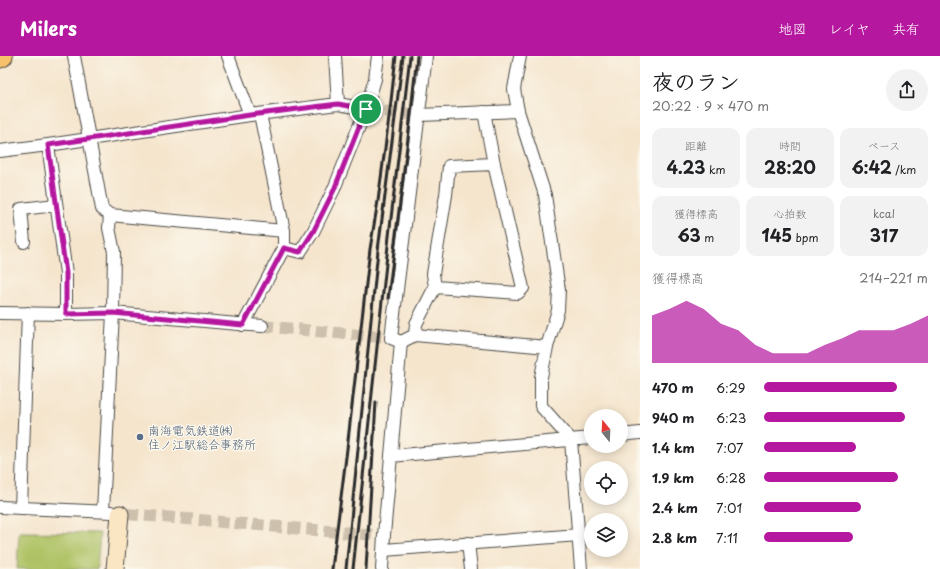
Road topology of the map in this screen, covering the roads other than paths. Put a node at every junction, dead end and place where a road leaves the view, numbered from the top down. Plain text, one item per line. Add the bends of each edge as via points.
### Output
1 (74, 56) edge
2 (228, 56) edge
3 (334, 56) edge
4 (378, 56) edge
5 (426, 56) edge
6 (520, 56) edge
7 (338, 104) junction
8 (366, 109) junction
9 (518, 111) junction
10 (484, 112) junction
11 (255, 114) junction
12 (419, 115) junction
13 (89, 140) junction
14 (48, 145) junction
15 (0, 150) edge
16 (494, 164) junction
17 (56, 205) junction
18 (110, 215) junction
19 (284, 231) junction
20 (24, 242) dead end
21 (284, 248) junction
22 (435, 287) junction
23 (0, 313) edge
24 (28, 313) junction
25 (113, 313) junction
26 (66, 314) junction
27 (243, 325) junction
28 (262, 326) tunnel mouth
29 (415, 335) junction
30 (401, 342) junction
31 (547, 347) junction
32 (640, 433) edge
33 (628, 434) edge
34 (584, 439) edge
35 (571, 440) junction
36 (391, 456) junction
37 (0, 507) edge
38 (21, 508) junction
39 (103, 511) junction
40 (123, 514) joint
41 (579, 535) junction
42 (468, 543) junction
43 (384, 550) junction
44 (115, 569) edge
45 (382, 569) edge
46 (471, 569) edge
47 (581, 569) edge

1 - 13 street
2 - 11 street
3 - 7 street
4 - 8 street via 375,79
5 - 12 street
6 - 9 street via 514,89
7 - 8 street
7 - 11 street
8 - 21 street via 334,190 313,232 300,252
9 - 10 street
9 - 31 street via 545,195 559,290 558,310
10 - 12 street
10 - 16 street
11 - 13 street
11 - 19 street
12 - 30 street via 391,338
13 - 14 street
13 - 18 street via 102,209
14 - 15 street
14 - 17 street
16 - 22 street via 449,166 433,274
16 - 22 street via 523,288 518,294
17 - 20 street via 21,209
17 - 26 street via 66,273
18 - 19 street
18 - 25 street via 109,228 114,252
19 - 21 street
21 - 27 street
22 - 29 street via 416,324
23 - 24 street
24 - 26 street
24 - 38 street
25 - 26 street
25 - 27 street
25 - 39 street
27 - 28 street
29 - 30 street
29 - 31 street
30 - 36 street
31 - 35 street via 541,378 541,406
32 - 33 street
34 - 35 street
35 - 36 street
35 - 41 street
36 - 43 street via 380,535
37 - 38 street
38 - 39 street
39 - 40 street
40 - 44 street
41 - 42 street
41 - 47 street
42 - 43 street
42 - 46 street
43 - 45 street

